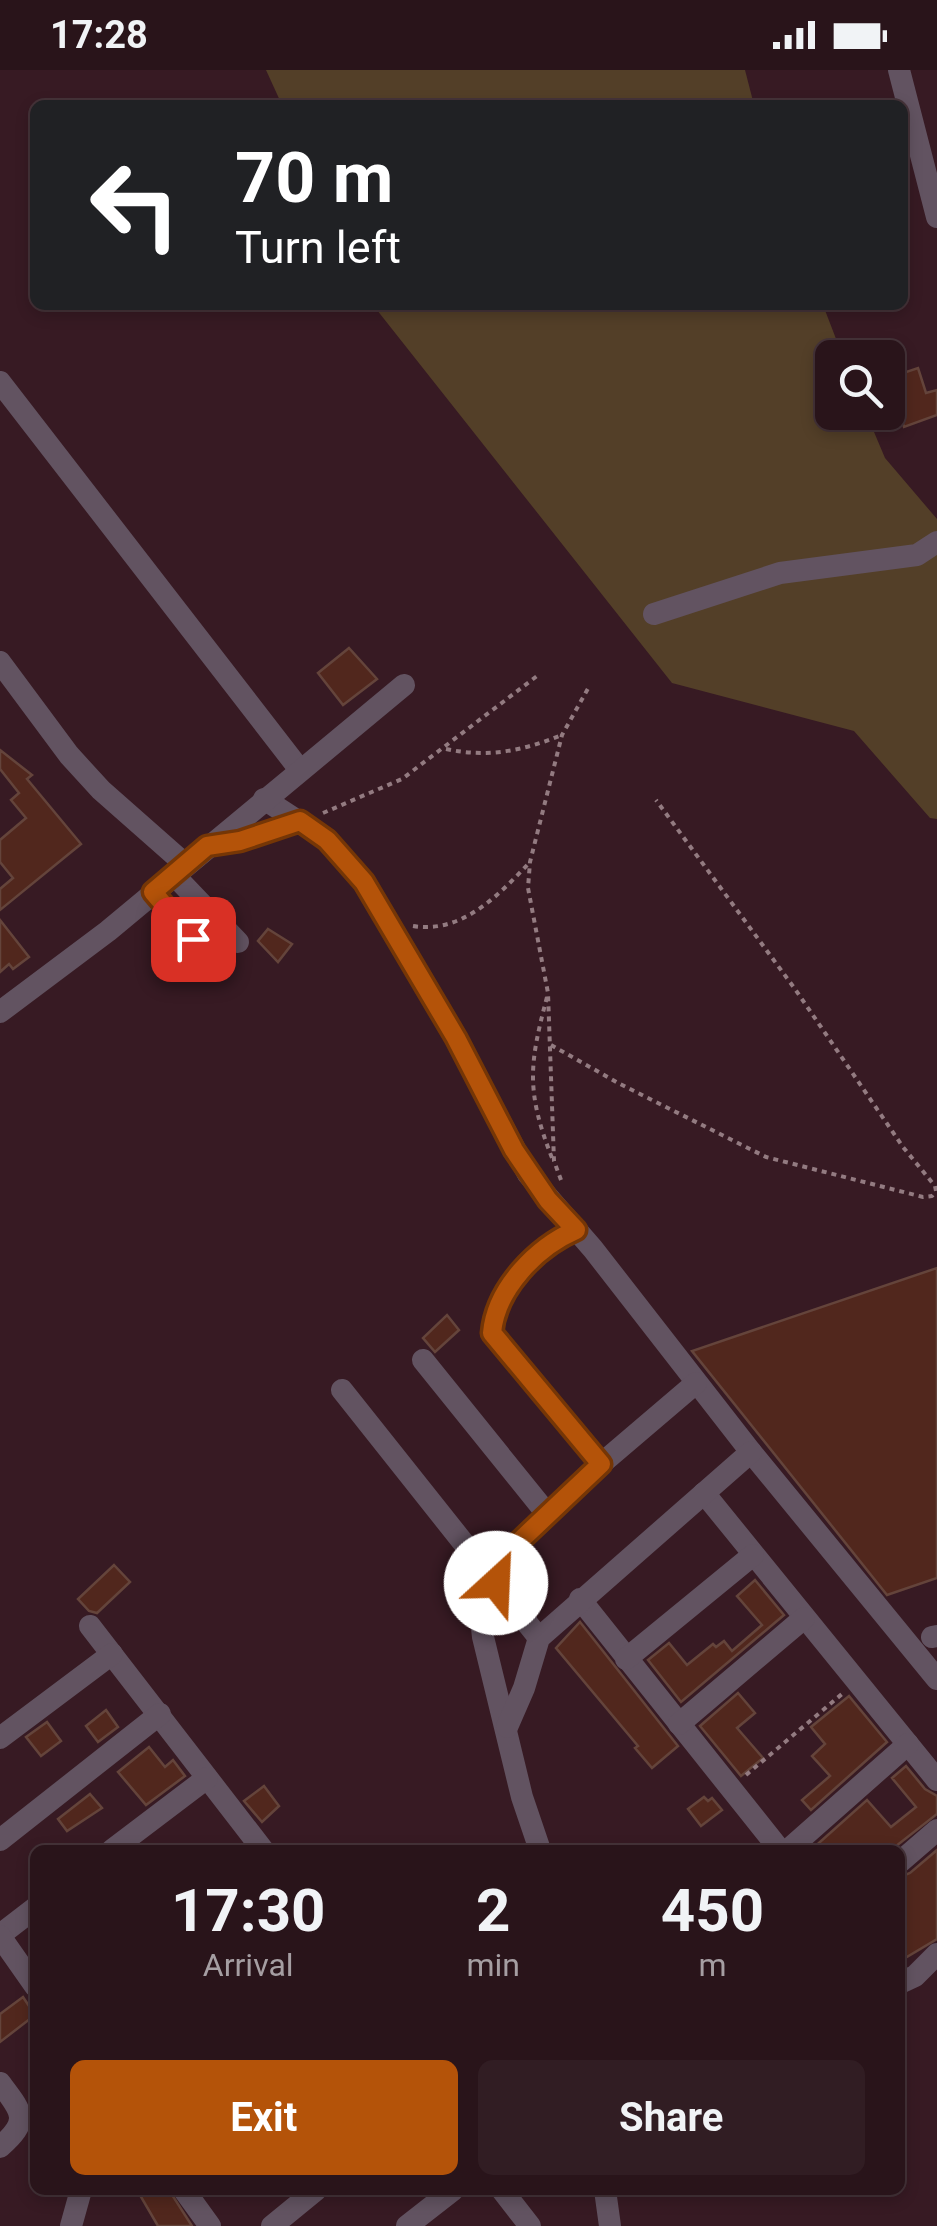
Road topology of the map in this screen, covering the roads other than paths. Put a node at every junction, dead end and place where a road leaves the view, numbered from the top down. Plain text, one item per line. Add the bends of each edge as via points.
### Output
1 (898, 70) edge
2 (906, 100) edge
3 (908, 108) edge
4 (937, 218) edge
5 (0, 382) edge
6 (937, 542) edge
7 (654, 614) dead end
8 (0, 662) edge
9 (404, 686) dead end
10 (300, 770) junction
11 (264, 799) junction
12 (300, 821) junction
13 (207, 846) junction
14 (180, 870) junction
15 (153, 892) junction
16 (193, 939) dead end
17 (238, 942) dead end
18 (0, 1012) edge
19 (576, 1230) junction
20 (423, 1360) dead end
21 (696, 1383) junction
22 (342, 1390) dead end
23 (751, 1452) junction
24 (601, 1464) junction
25 (704, 1494) junction
26 (548, 1515) junction
27 (753, 1555) junction
28 (492, 1578) junction
29 (580, 1599) junction
30 (804, 1618) junction
31 (90, 1626) dead end
32 (539, 1638) junction
33 (112, 1654) junction
34 (626, 1660) junction
35 (937, 1678) edge
36 (160, 1714) junction
37 (678, 1724) junction
38 (507, 1727) junction
39 (0, 1738) edge
40 (908, 1744) junction
41 (208, 1778) junction
42 (937, 1780) edge
43 (937, 1830) edge
44 (0, 1840) edge
45 (119, 1845) edge
46 (250, 1845) edge
47 (538, 1845) edge
48 (776, 1845) edge
49 (794, 1845) edge
50 (905, 1858) edge
51 (30, 1912) edge
52 (0, 1935) edge
53 (937, 1954) edge
54 (30, 1979) edge
55 (905, 1981) edge
56 (0, 2083) edge
57 (0, 2147) edge
58 (80, 2195) edge
59 (188, 2195) edge
60 (310, 2195) edge
61 (447, 2195) edge
62 (506, 2195) edge
63 (71, 2226) edge
64 (210, 2226) edge
65 (272, 2226) edge
66 (407, 2226) edge
67 (530, 2226) edge

1 - 2 street
3 - 4 street
5 - 10 street
6 - 7 street via 917,555 780,573
8 - 14 street via 69,756
9 - 10 street
10 - 11 street
11 - 12 street
11 - 13 street
12 - 13 street
12 - 19 street via 346,860 386,916 514,1150
13 - 14 street
14 - 15 street
14 - 17 street
15 - 16 street
15 - 18 street
19 - 21 street
19 - 24 street via 520,1273 504,1295 492,1333
20 - 26 street
21 - 23 street
21 - 24 street
22 - 28 street
23 - 25 street
23 - 35 street
24 - 26 street
25 - 27 street
25 - 29 street
26 - 28 street
27 - 30 street
27 - 34 street
28 - 32 street
28 - 38 street via 478,1608
29 - 32 street
29 - 34 street
30 - 37 street
30 - 40 street
31 - 33 street
32 - 38 street
33 - 36 street
33 - 39 street
34 - 37 street
36 - 41 street
36 - 44 street
37 - 48 street
38 - 47 street
40 - 42 street
40 - 49 street
41 - 45 street
41 - 46 street
43 - 50 street
51 - 52 street
52 - 54 street
53 - 55 street
56 - 57 street via 22,2122
58 - 63 street
59 - 64 street
60 - 65 street
61 - 66 street
62 - 67 street

